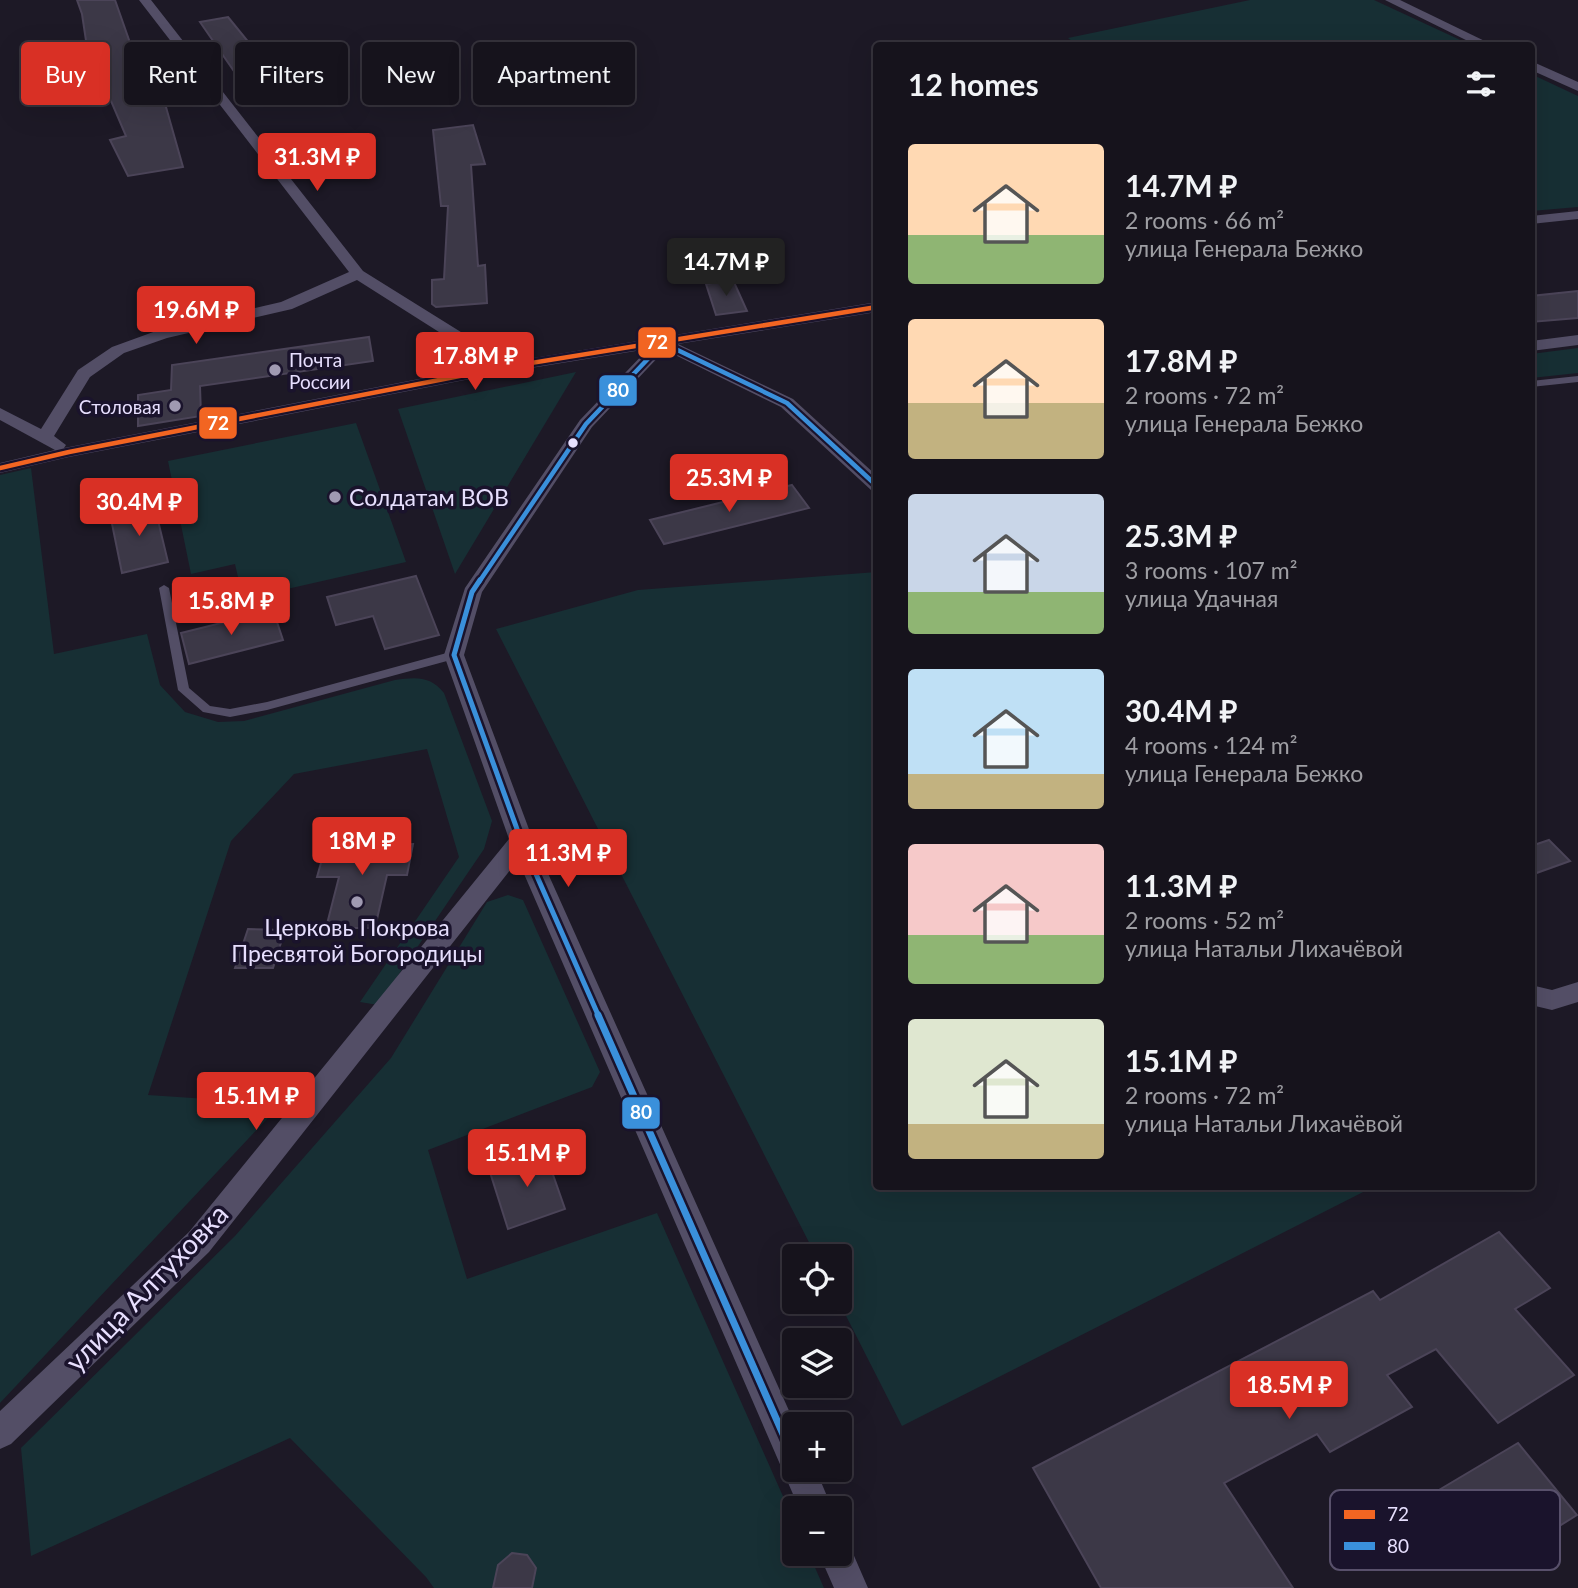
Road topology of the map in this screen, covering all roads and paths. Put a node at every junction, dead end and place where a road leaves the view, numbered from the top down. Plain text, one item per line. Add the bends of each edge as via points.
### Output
1 (145, 0) edge
2 (1391, 0) edge
3 (1480, 42) edge
4 (1535, 67) edge
5 (1578, 87) edge
6 (1578, 215) edge
7 (1535, 220) edge
8 (358, 274) junction
9 (873, 308) edge
10 (1578, 340) edge
11 (663, 344) junction
12 (1535, 345) edge
13 (506, 367) junction
14 (1578, 379) edge
15 (1535, 384) edge
16 (0, 412) edge
17 (44, 437) junction
18 (69, 452) junction
19 (0, 468) edge
20 (873, 478) edge
21 (164, 588) dead end
22 (454, 654) junction
23 (521, 840) junction
24 (1578, 992) edge
25 (1542, 998) edge
26 (782, 1432) edge
27 (0, 1433) edge
28 (841, 1566) edge
29 (851, 1588) edge

1 - 8 street
2 - 3 street
4 - 5 street
6 - 7 street
8 - 13 street
8 - 17 street via 286,306 162,334 118,350 85,374
9 - 11 street
10 - 12 street
11 - 13 street
11 - 20 street via 788,403
11 - 22 street via 586,424 472,592
13 - 18 street
14 - 15 lane
16 - 17 street
17 - 18 street
18 - 19 street
21 - 22 lane via 184,690 207,709 230,713 267,706
22 - 23 street
23 - 26 street
23 - 27 street, улица Алтуховка via 198,1242
24 - 25 street
28 - 29 street

